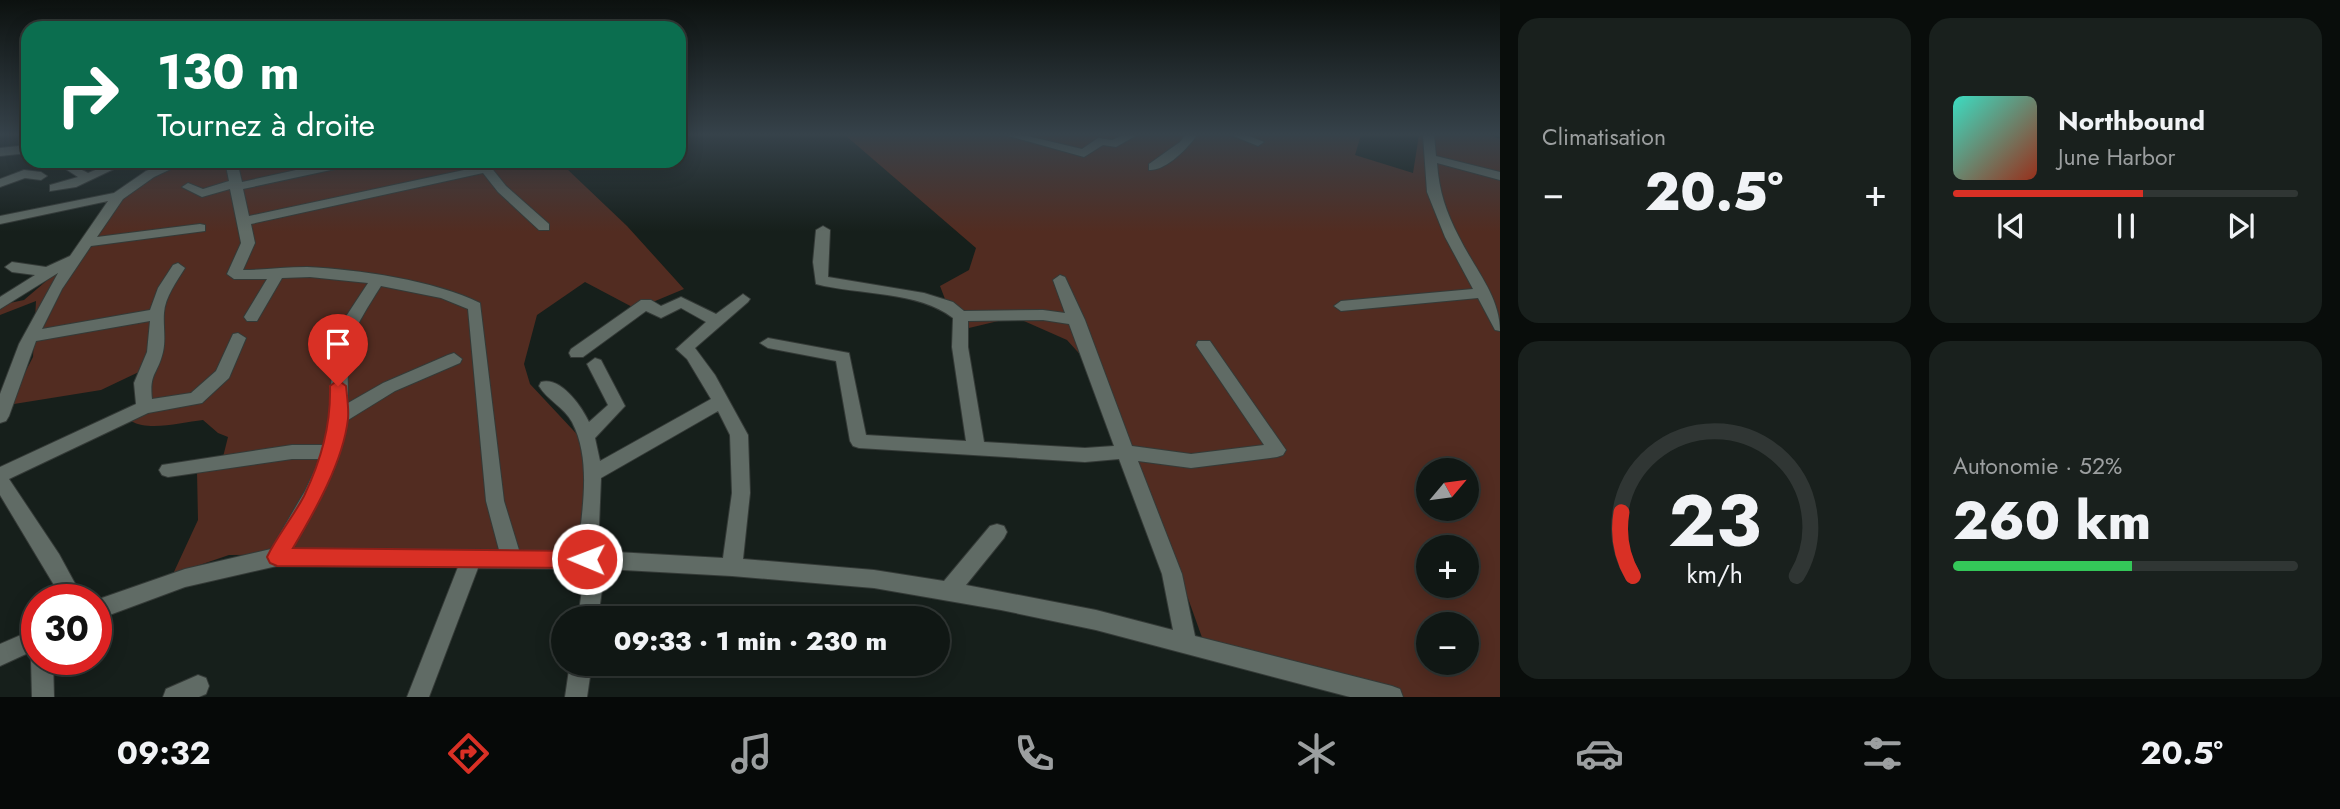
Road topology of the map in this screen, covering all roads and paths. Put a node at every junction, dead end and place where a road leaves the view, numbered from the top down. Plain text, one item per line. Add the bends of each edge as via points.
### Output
1 (71, 168) dead end
2 (165, 168) edge
3 (232, 168) edge
4 (320, 168) edge
5 (469, 168) edge
6 (484, 168) edge
7 (1431, 168) edge
8 (1467, 168) edge
9 (119, 173) edge
10 (41, 176) dead end
11 (1500, 176) edge
12 (89, 178) junction
13 (0, 183) edge
14 (236, 185) junction
15 (188, 187) dead end
16 (54, 188) dead end
17 (118, 196) junction
18 (0, 220) edge
19 (244, 221) junction
20 (544, 227) dead end
21 (200, 228) dead end
22 (823, 230) dead end
23 (87, 242) junction
24 (75, 259) junction
25 (12, 267) dead end
26 (178, 268) dead end
27 (47, 272) junction
28 (278, 272) junction
29 (1060, 280) dead end
30 (377, 281) junction
31 (1483, 293) junction
32 (743, 299) dead end
33 (0, 304) edge
34 (1341, 306) dead end
35 (156, 314) junction
36 (961, 316) junction
37 (252, 317) dead end
38 (1077, 320) junction
39 (718, 322) junction
40 (1500, 326) edge
41 (30, 337) junction
42 (238, 338) dead end
43 (768, 343) dead end
44 (1204, 345) dead end
45 (577, 353) dead end
46 (454, 359) dead end
47 (595, 364) dead end
48 (547, 386) dead end
49 (722, 401) junction
50 (145, 407) junction
51 (0, 415) edge
52 (340, 416) junction
53 (588, 434) junction
54 (976, 446) junction
55 (329, 452) junction
56 (1125, 452) junction
57 (168, 470) dead end
58 (593, 475) junction
59 (0, 477) edge
60 (997, 532) dead end
61 (277, 557) junction
62 (510, 558) junction
63 (470, 559) junction
64 (591, 560) junction
65 (732, 567) junction
66 (65, 584) edge
67 (948, 591) junction
68 (112, 604) edge
69 (589, 606) edge
70 (1185, 641) junction
71 (21, 645) edge
72 (0, 655) edge
73 (43, 675) edge
74 (579, 676) edge
75 (198, 686) dead end
76 (1327, 689) edge
77 (43, 697) edge
78 (174, 697) edge
79 (418, 697) edge
80 (576, 697) edge
81 (1392, 697) edge

1 - 12 street
2 - 9 street via 150,174
3 - 14 street
4 - 14 street
5 - 19 street
6 - 20 street
7 - 31 street via 1442,215
8 - 11 street
9 - 12 street
9 - 17 street
10 - 13 street via 24,174
12 - 16 street
14 - 15 street via 202,193
14 - 19 street
17 - 18 street
17 - 23 street
19 - 28 street via 248,243 234,274
21 - 23 street
22 - 36 street via 821,281 924,298
23 - 24 street
24 - 27 street
24 - 41 street
25 - 27 street
26 - 35 street via 164,288
27 - 33 street
28 - 30 street
28 - 37 street
29 - 38 street
30 - 52 street via 343,338
30 - 62 street via 459,299 475,307 495,501
31 - 34 street
31 - 40 street
32 - 39 street
35 - 41 street
35 - 50 street via 155,352 142,383
36 - 38 street via 1043,315
36 - 54 street via 960,347
38 - 56 street
39 - 45 street via 681,302 661,313 646,304
39 - 49 street via 684,349 693,355
41 - 51 street
42 - 50 street via 223,374 196,399
43 - 54 street via 843,357 859,441
44 - 56 street via 1277,450 1191,461
46 - 52 street via 389,387
47 - 53 street via 617,406
48 - 53 street via 574,409
49 - 58 street
49 - 65 street via 741,449
50 - 59 street
52 - 55 street
53 - 58 street
54 - 56 street via 1085,455
55 - 57 street via 292,452
55 - 61 street via 312,499
56 - 70 street via 1172,574
58 - 64 street
59 - 66 street
60 - 67 street
61 - 63 street
61 - 68 street via 160,584
62 - 63 street
62 - 64 street
63 - 79 street
64 - 65 street
64 - 69 street
65 - 67 street via 874,579
67 - 70 street
70 - 76 street
71 - 72 street
73 - 77 street
74 - 80 street
75 - 78 street
76 - 81 street

